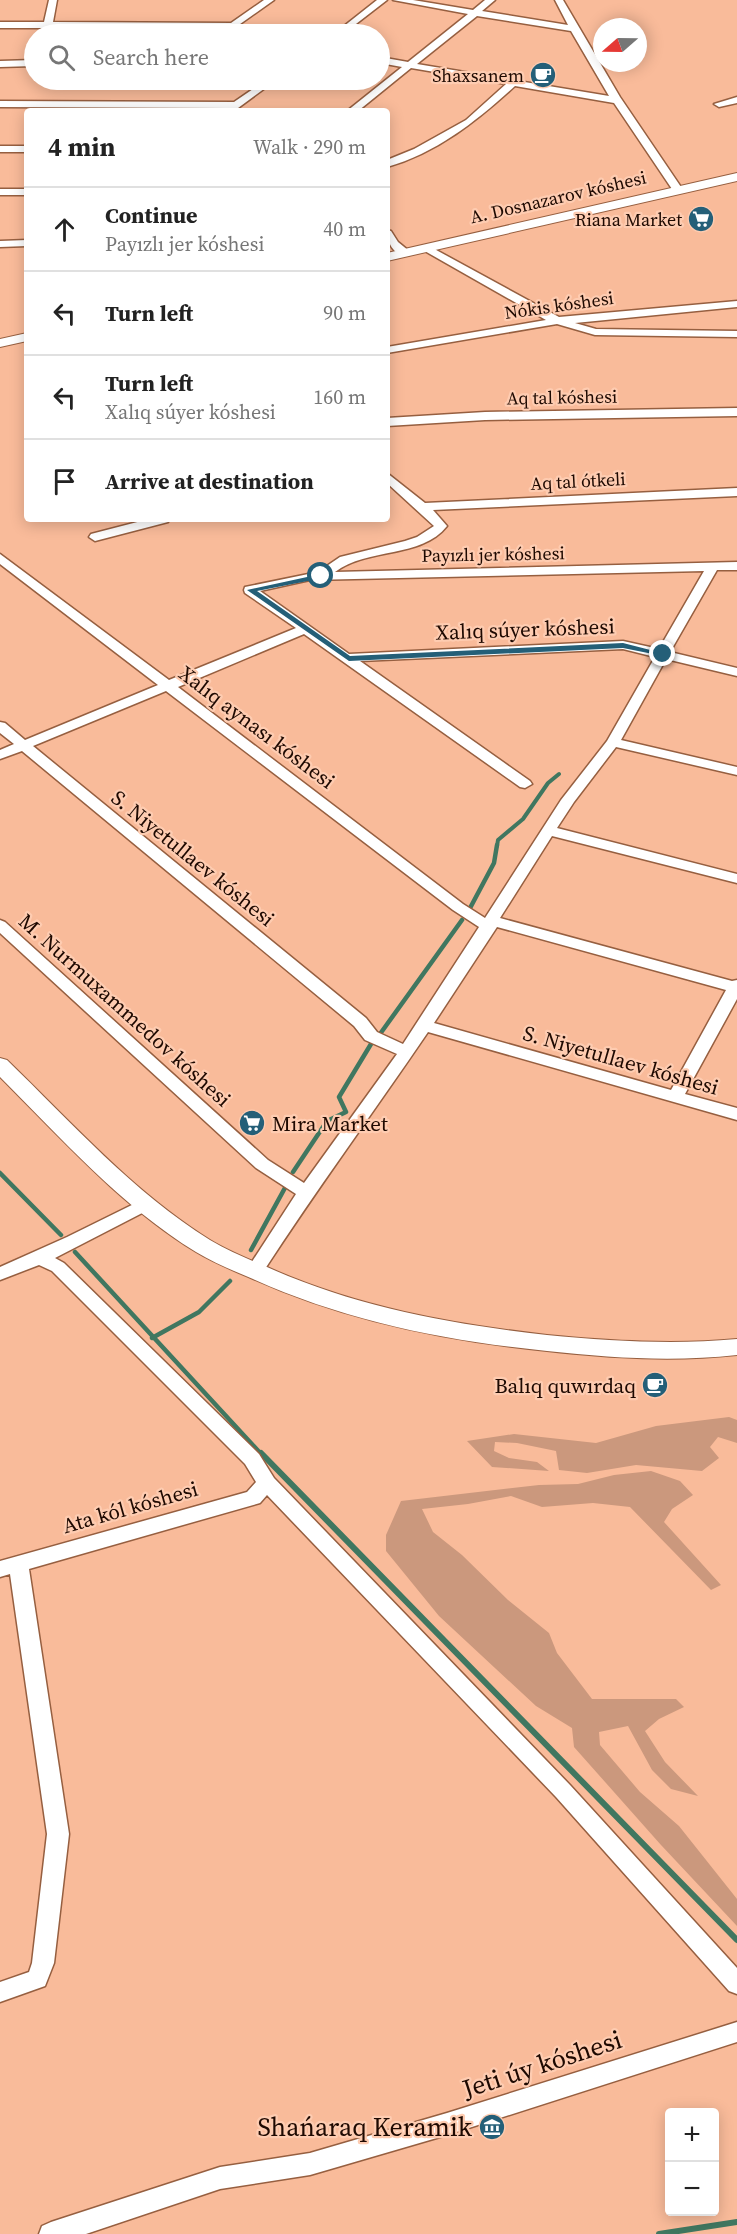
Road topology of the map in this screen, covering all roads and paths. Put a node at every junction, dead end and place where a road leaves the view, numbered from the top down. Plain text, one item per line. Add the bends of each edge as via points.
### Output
1 (53, 0) edge
2 (270, 0) edge
3 (383, 0) edge
4 (397, 0) edge
5 (491, 0) edge
6 (559, 0) edge
7 (474, 14) junction
8 (48, 24) edge
9 (236, 24) edge
10 (351, 24) edge
11 (0, 25) edge
12 (24, 28) edge
13 (574, 29) junction
14 (390, 62) edge
15 (24, 63) edge
16 (0, 64) edge
17 (409, 66) junction
18 (390, 81) edge
19 (513, 82) junction
20 (257, 90) edge
21 (379, 90) edge
22 (737, 100) edge
23 (619, 101) junction
24 (0, 104) edge
25 (719, 104) dead end
26 (231, 108) edge
27 (356, 108) edge
28 (0, 149) edge
29 (24, 149) edge
30 (390, 163) edge
31 (734, 180) edge
32 (678, 190) junction
33 (0, 192) edge
34 (24, 192) edge
35 (390, 238) edge
36 (24, 243) edge
37 (0, 244) edge
38 (427, 248) junction
39 (405, 253) junction
40 (390, 256) edge
41 (737, 304) edge
42 (557, 321) junction
43 (737, 334) edge
44 (24, 338) edge
45 (0, 343) edge
46 (390, 349) edge
47 (737, 412) edge
48 (390, 422) edge
49 (390, 480) edge
50 (737, 492) edge
51 (420, 507) junction
52 (152, 522) edge
53 (95, 537) dead end
54 (0, 558) edge
55 (737, 566) edge
56 (712, 567) junction
57 (321, 576) junction
58 (306, 628) junction
59 (663, 654) junction
60 (349, 658) junction
61 (737, 672) edge
62 (167, 685) junction
63 (0, 726) edge
64 (613, 742) junction
65 (22, 745) junction
66 (0, 755) edge
67 (737, 771) edge
68 (525, 784) dead end
69 (550, 831) junction
70 (737, 879) edge
71 (491, 924) junction
72 (0, 925) edge
73 (736, 987) edge
74 (424, 1026) junction
75 (407, 1052) junction
76 (0, 1065) edge
77 (675, 1098) junction
78 (737, 1114) edge
79 (306, 1192) junction
80 (144, 1205) junction
81 (41, 1258) junction
82 (255, 1271) junction
83 (0, 1274) edge
84 (737, 1347) edge
85 (267, 1483) junction
86 (9, 1566) edge
87 (737, 1984) edge
88 (0, 1992) edge
89 (737, 2032) edge
90 (51, 2234) edge

1 - 8 street
2 - 9 street
3 - 10 street
4 - 7 street
5 - 7 street
6 - 13 street
7 - 13 street
7 - 17 street
11 - 12 street
13 - 23 street
14 - 17 street
15 - 16 street
17 - 18 street
17 - 19 street
19 - 23 street
19 - 30 street via 469,122
20 - 26 street
21 - 27 street
22 - 25 street
23 - 32 street
24 - 26 street
28 - 29 street
31 - 32 main road, A. Dosnazarov kóshesi
32 - 38 main road, A. Dosnazarov kóshesi
33 - 34 street
35 - 39 street
36 - 37 street
38 - 39 main road, A. Dosnazarov kóshesi
38 - 42 street
39 - 40 main road, A. Dosnazarov kóshesi
41 - 42 street, Nókis kóshesi
42 - 43 street via 595,332
42 - 46 street, Nókis kóshesi
44 - 45 main road
47 - 48 street, Aq tal kóshesi via 485,416
49 - 51 street
50 - 51 street, Aq tal ótkeli
51 - 57 street via 441,526 435,534 345,560
52 - 53 street
54 - 62 street, Xalıq aynası kóshesi
55 - 56 street, Payızlı jer kóshesi
56 - 57 street, Payızlı jer kóshesi
56 - 59 street
57 - 58 street, Payızlı jer kóshesi via 250,590
58 - 60 street
58 - 62 street
59 - 60 street, Xalıq súyer kóshesi via 623,645
59 - 61 street, Xalıq súyer kóshesi
59 - 64 street
60 - 68 street
62 - 65 street
62 - 71 street, Xalıq aynası kóshesi via 458,907
63 - 65 street, S. Niyetullaev kóshesi
64 - 67 street
64 - 69 street via 568,800
65 - 66 street
65 - 75 street, S. Niyetullaev kóshesi via 360,1022 371,1036
69 - 70 street
69 - 71 street
71 - 73 street, Xalıq aynası kóshesi
71 - 74 street
72 - 79 street, M. Nurmuxammedov kóshesi via 262,1164
73 - 77 street
74 - 75 street
74 - 77 street, S. Niyetullaev kóshesi
75 - 79 street
76 - 80 main road
77 - 78 street, S. Niyetullaev kóshesi
79 - 82 street
80 - 81 street
80 - 82 main road via 204,1247
81 - 83 street
81 - 85 street via 58,1267 252,1459
82 - 84 main road via 320,1297 405,1321 508,1340 628,1352
85 - 86 street, Ata kól kóshesi via 252,1498
85 - 87 street via 562,1791
86 - 88 street via 58,1834 43,1964 37,1979
89 - 90 street, Jeti úy kóshesi via 310,2164 220,2178

